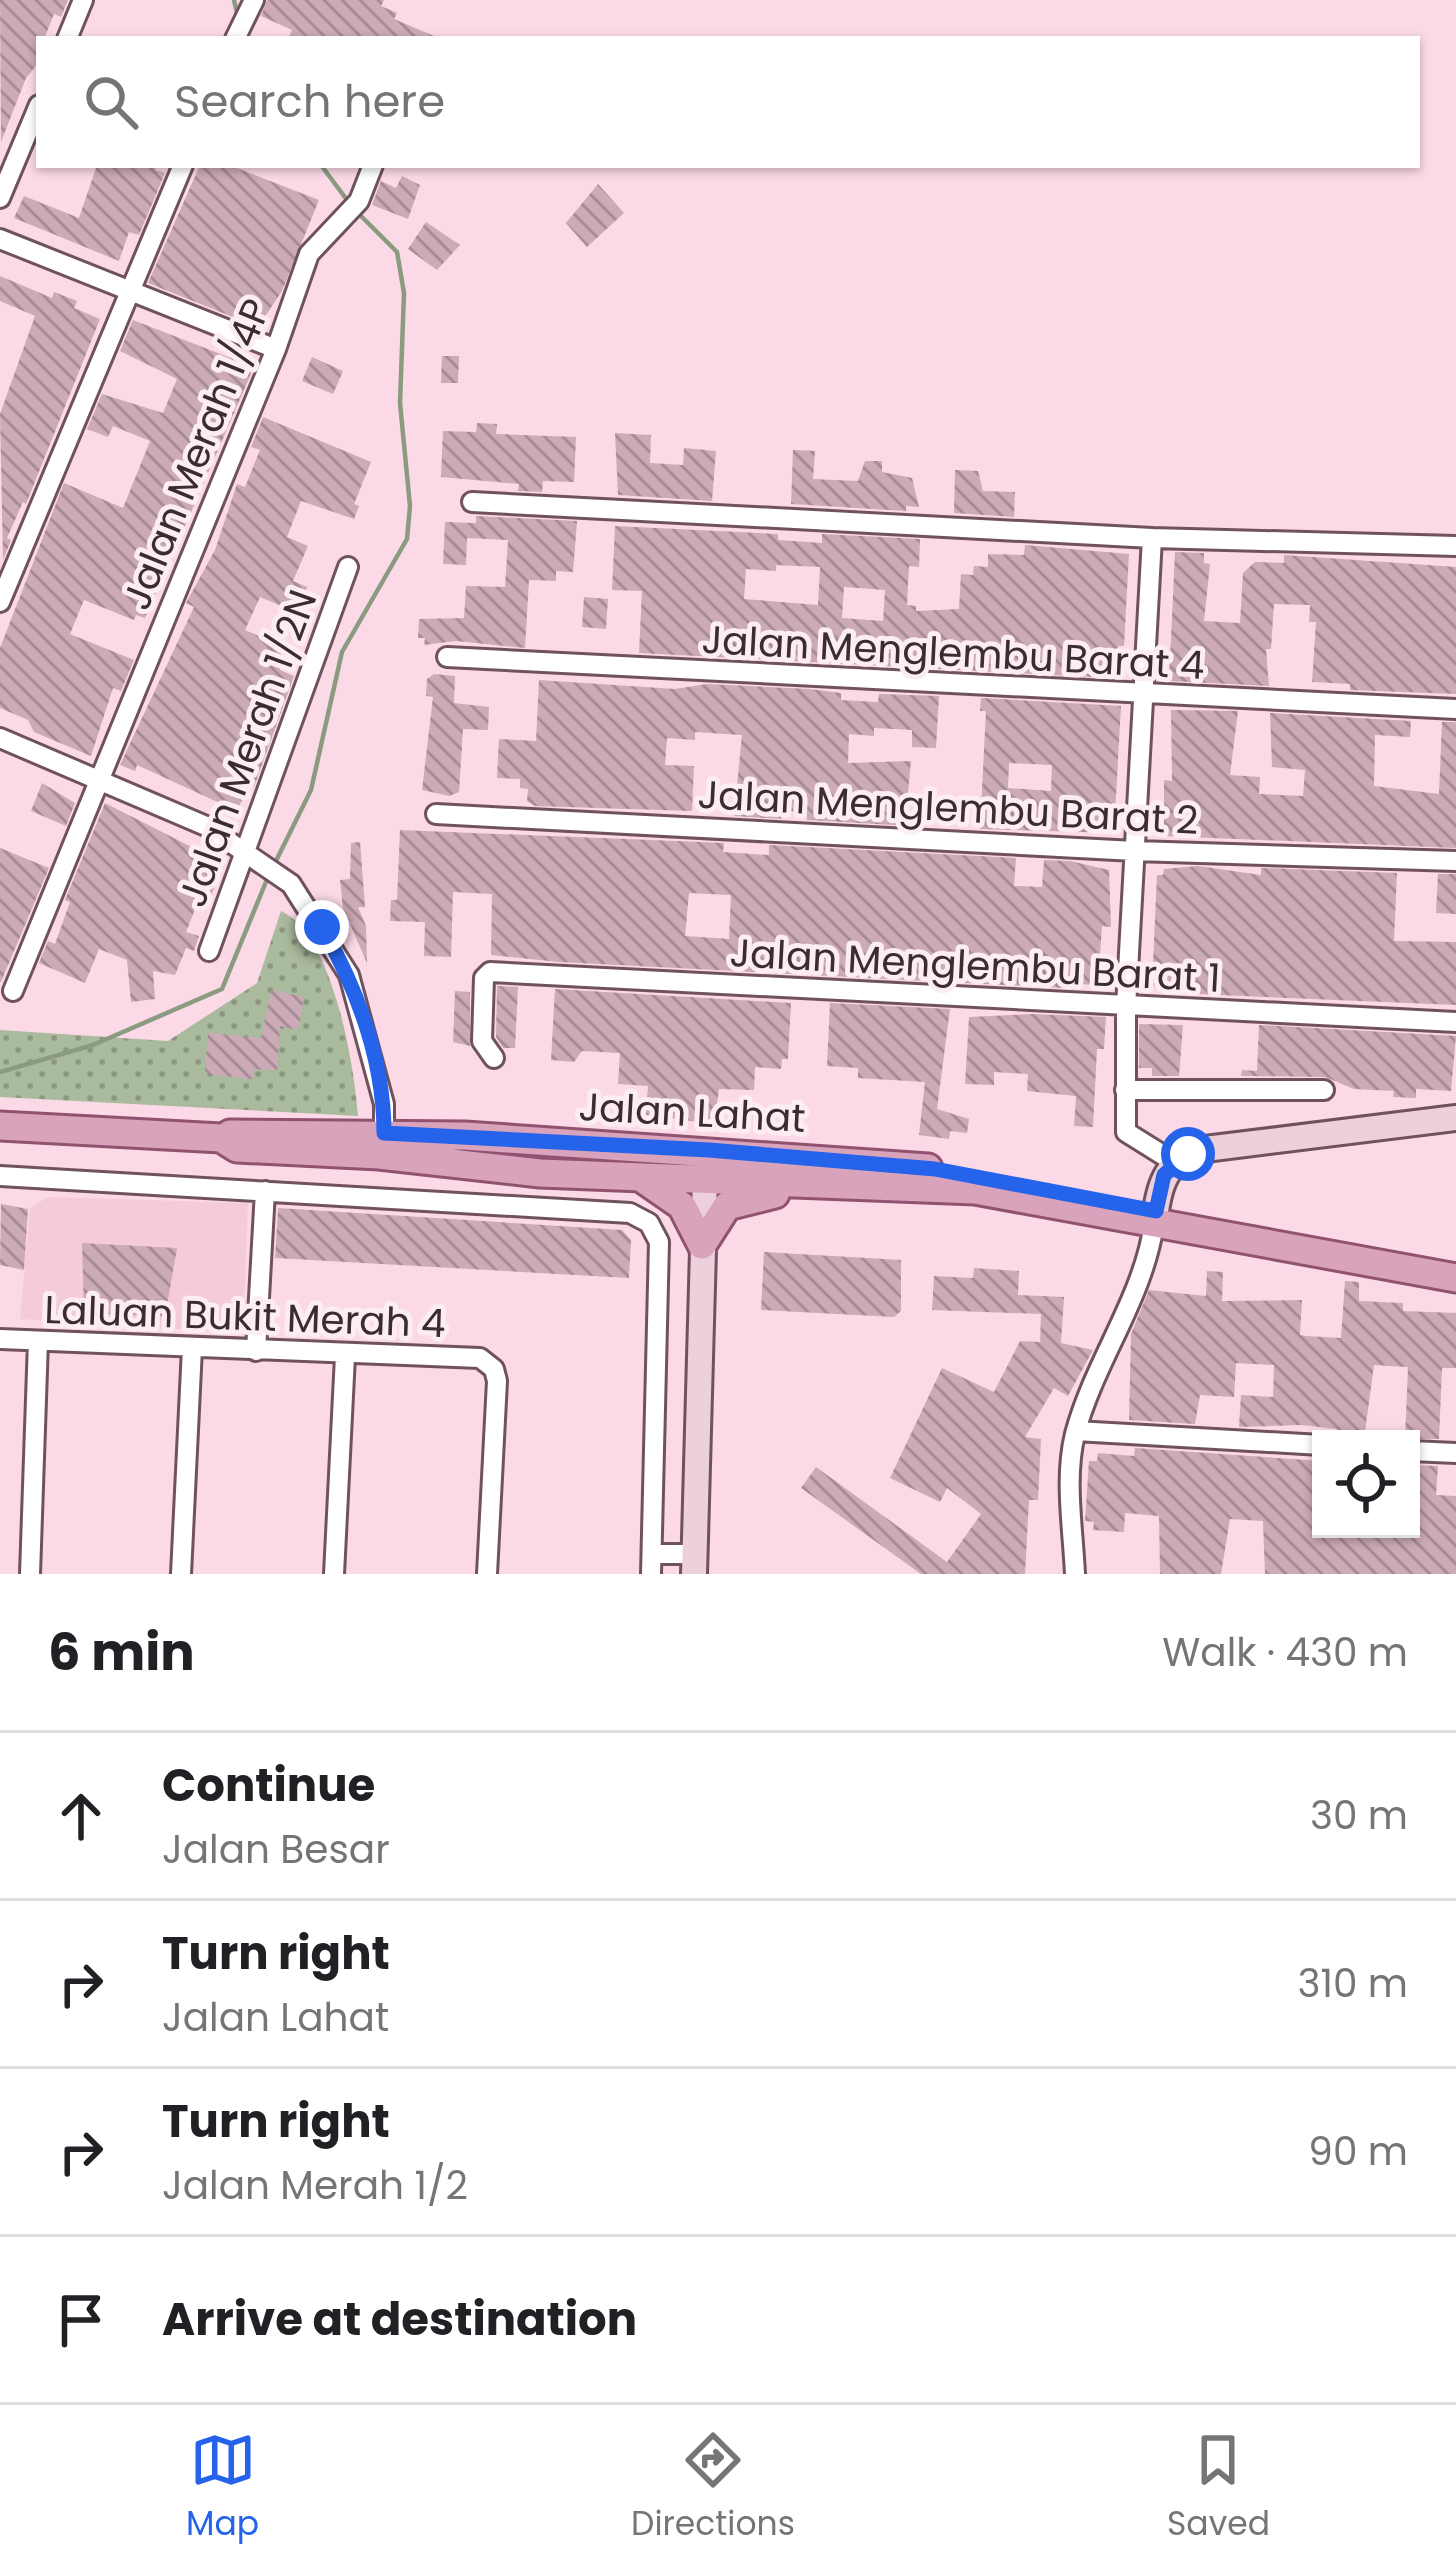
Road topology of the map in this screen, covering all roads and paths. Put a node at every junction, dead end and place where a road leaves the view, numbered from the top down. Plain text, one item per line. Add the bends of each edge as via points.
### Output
1 (83, 0) edge
2 (250, 7) edge
3 (68, 36) edge
4 (236, 36) edge
5 (36, 112) edge
6 (182, 168) edge
7 (372, 168) edge
8 (0, 198) edge
9 (0, 239) edge
10 (129, 291) junction
11 (276, 350) junction
12 (472, 502) dead end
13 (1152, 538) junction
14 (1456, 546) edge
15 (348, 567) dead end
16 (0, 602) edge
17 (447, 657) dead end
18 (1142, 695) junction
19 (1456, 709) edge
20 (0, 738) edge
21 (100, 781) junction
22 (436, 814) dead end
23 (242, 848) junction
24 (1136, 851) junction
25 (1456, 861) edge
26 (209, 951) dead end
27 (13, 992) dead end
28 (1126, 1007) junction
29 (1456, 1022) edge
30 (494, 1058) dead end
31 (1125, 1090) junction
32 (1324, 1090) dead end
33 (1456, 1118) edge
34 (0, 1126) edge
35 (384, 1133) junction
36 (534, 1142) junction
37 (229, 1143) junction
38 (1174, 1162) junction
39 (892, 1165) junction
40 (540, 1173) junction
41 (0, 1176) edge
42 (637, 1176) junction
43 (705, 1178) junction
44 (934, 1186) junction
45 (265, 1191) junction
46 (1155, 1221) junction
47 (702, 1245) junction
48 (1456, 1275) edge
49 (0, 1339) edge
50 (38, 1341) junction
51 (192, 1348) junction
52 (256, 1351) junction
53 (345, 1356) junction
54 (1076, 1431) junction
55 (1312, 1444) edge
56 (1420, 1451) edge
57 (1456, 1453) edge
58 (651, 1564) edge
59 (694, 1564) edge
60 (29, 1574) edge
61 (181, 1574) edge
62 (334, 1574) edge
63 (487, 1574) edge
64 (1075, 1574) edge

1 - 3 street
2 - 4 street
5 - 8 street
6 - 10 street
7 - 11 street, Jalan Merah 1/4P via 359,201 309,254
9 - 10 street
10 - 11 street
10 - 16 street
11 - 21 street, Jalan Merah 1/4P
12 - 13 street
13 - 14 street
13 - 18 street
15 - 23 street, Jalan Merah 1/2N
17 - 18 street, Jalan Menglembu Barat 4
18 - 19 street, Jalan Menglembu Barat 4
18 - 24 street
20 - 21 street
21 - 23 street
21 - 27 street, Jalan Merah 1/4P
22 - 24 street, Jalan Menglembu Barat 2
23 - 26 street, Jalan Merah 1/2N
23 - 35 street via 291,884 349,975 384,1105
24 - 25 street, Jalan Menglembu Barat 2
24 - 28 street
28 - 29 street, Jalan Menglembu Barat 1
28 - 30 street, Jalan Menglembu Barat 1 via 490,972 482,1041
28 - 31 street
31 - 32 street
31 - 38 street via 1126,1132
33 - 38 street via 1276,1136
34 - 37 main road, Jalan Lahat
35 - 36 main road, Jalan Lahat
35 - 37 main road, Jalan Lahat via 240,1130
35 - 40 main road via 402,1146
36 - 39 main road, Jalan Lahat
36 - 43 main road via 595,1157 686,1162
37 - 40 main road, Jalan Lahat
38 - 46 street
39 - 43 main road via 743,1162
39 - 46 main road, Jalan Lahat via 980,1176
40 - 42 main road, Jalan Lahat
41 - 45 street
42 - 43 main road, Jalan Lahat
42 - 47 main road via 682,1206
43 - 44 main road, Jalan Lahat
43 - 47 street
44 - 46 main road, Jalan Lahat
44 - 47 main road via 747,1196 727,1206
45 - 52 street
45 - 58 street via 630,1213 649,1223 659,1242
46 - 48 main road
46 - 54 street
47 - 59 street
49 - 50 street, Laluan Bukit Merah 4
50 - 51 street, Laluan Bukit Merah 4
50 - 60 street
51 - 52 street, Laluan Bukit Merah 4
51 - 61 street
52 - 53 street, Laluan Bukit Merah 4
53 - 62 street
53 - 63 street, Laluan Bukit Merah 4 via 480,1358 494,1369
54 - 55 street
54 - 64 street
56 - 57 street
58 - 59 street

